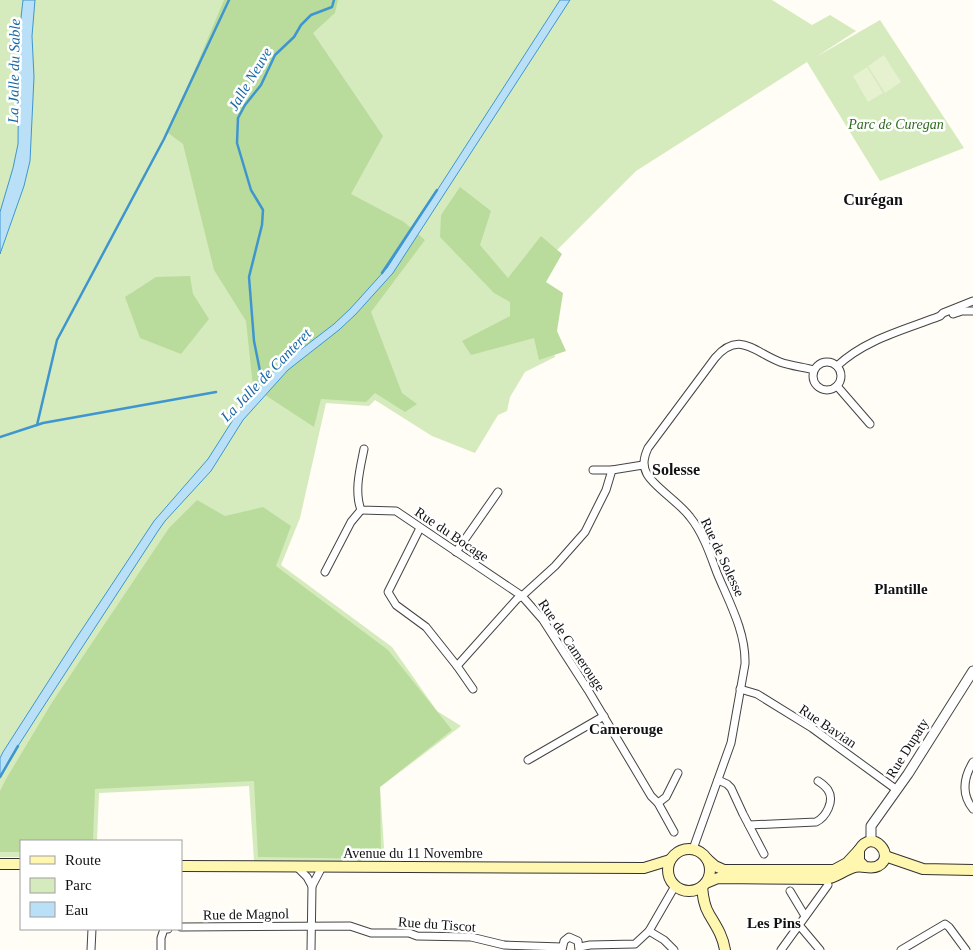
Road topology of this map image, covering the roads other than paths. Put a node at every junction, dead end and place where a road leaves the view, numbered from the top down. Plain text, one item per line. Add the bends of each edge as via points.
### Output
1 (973, 301) edge
2 (973, 311) edge
3 (940, 316) junction
4 (837, 366) junction
5 (814, 370) junction
6 (837, 386) junction
7 (870, 424) dead end
8 (364, 449) dead end
9 (643, 465) junction
10 (593, 470) dead end
11 (612, 470) junction
12 (498, 492) dead end
13 (361, 510) junction
14 (420, 528) junction
15 (456, 552) junction
16 (324, 572) dead end
17 (522, 596) junction
18 (458, 666) junction
19 (973, 671) edge
20 (473, 689) dead end
21 (740, 690) junction
22 (604, 716) junction
23 (528, 760) dead end
24 (973, 762) edge
25 (678, 773) dead end
26 (718, 780) junction
27 (818, 781) dead end
28 (897, 790) junction
29 (658, 803) junction
30 (973, 809) edge
31 (749, 825) junction
32 (674, 832) dead end
33 (871, 841) junction
34 (693, 849) junction
35 (859, 850) junction
36 (764, 854) dead end
37 (884, 856) junction
38 (707, 859) junction
39 (670, 860) junction
40 (0, 864) edge
41 (20, 864) edge
42 (182, 866) edge
43 (296, 866) junction
44 (322, 866) junction
45 (865, 866) junction
46 (644, 868) junction
47 (973, 870) edge
48 (669, 877) junction
49 (704, 885) junction
50 (828, 885) dead end
51 (312, 886) junction
52 (675, 886) junction
53 (688, 891) junction
54 (790, 891) dead end
55 (708, 913) junction
56 (805, 916) junction
57 (311, 925) junction
58 (799, 925) junction
59 (182, 928) edge
60 (92, 930) edge
61 (164, 930) edge
62 (649, 931) junction
63 (636, 947) edge
64 (562, 949) edge
65 (579, 949) edge
66 (91, 950) edge
67 (161, 950) edge
68 (311, 950) edge
69 (674, 950) edge
70 (725, 950) edge
71 (781, 950) edge
72 (820, 950) edge
73 (901, 950) edge
74 (966, 950) edge

1 - 3 street
2 - 3 street
3 - 4 street via 862,347
4 - 5 street via 825,362
4 - 6 street via 841,374
5 - 6 street via 818,387 830,390
5 - 9 street via 780,362 745,345 726,347 648,448
6 - 7 street
8 - 13 street via 358,483
9 - 11 street
9 - 21 street, Rue de Solesse via 647,475 692,519 711,556 743,640 745,664
10 - 11 street
11 - 17 street, Rue de Camerouge via 585,532
12 - 15 street
13 - 14 street, Rue du Bocage via 396,511
13 - 16 street
14 - 15 street, Rue du Bocage
14 - 18 street via 388,592 396,605 426,627
15 - 17 street, Rue du Bocage
17 - 18 street
17 - 22 street, Rue de Camerouge via 543,620
18 - 20 street
19 - 28 street, Rue Dupaty
21 - 26 street, Rue de Solesse via 731,743
21 - 28 street, Rue Bavian via 757,694 812,728
22 - 23 street
22 - 29 street, Rue de Camerouge
24 - 30 street via 965,779 965,794
25 - 29 street via 666,797
26 - 31 street via 731,788
26 - 34 street, Rue de Solesse
27 - 31 street via 828,790 829,797 827,812 822,819
28 - 33 street, Rue Dupaty via 871,826
29 - 32 street, Rue de Camerouge
31 - 36 street
33 - 35 main road
33 - 37 main road via 883,848
34 - 38 main road
34 - 39 main road via 680,851
35 - 38 main road via 848,863 834,870 724,870
35 - 45 main road via 859,861
37 - 45 main road via 877,866
37 - 47 main road via 923,869
38 - 49 main road via 711,872
39 - 46 main road, Avenue du 11 Novembre
39 - 48 main road
40 - 41 main road
42 - 43 main road, Avenue du 11 Novembre
43 - 44 main road, Avenue du 11 Novembre
43 - 51 street
44 - 46 main road, Avenue du 11 Novembre
44 - 51 street
45 - 49 main road via 826,879 718,878
46 - 48 main road, Avenue du 11 Novembre
48 - 52 main road
49 - 53 main road
49 - 55 main road
50 - 56 street
51 - 57 street
52 - 53 main road
52 - 62 street, Rue du Tiscot
53 - 55 main road
54 - 56 street
55 - 70 main road via 721,934
56 - 58 street
57 - 59 street, Rue de Magnol
57 - 64 street, Rue du Tiscot via 350,926 372,933 471,937 504,945
57 - 68 street
58 - 71 street
58 - 72 street
60 - 66 street
61 - 67 street
62 - 63 street, Rue du Tiscot
62 - 69 street
63 - 65 street, Rue du Tiscot via 590,945
64 - 65 street, Rue du Tiscot via 564,941 572,938 578,941
73 - 74 street via 944,924

